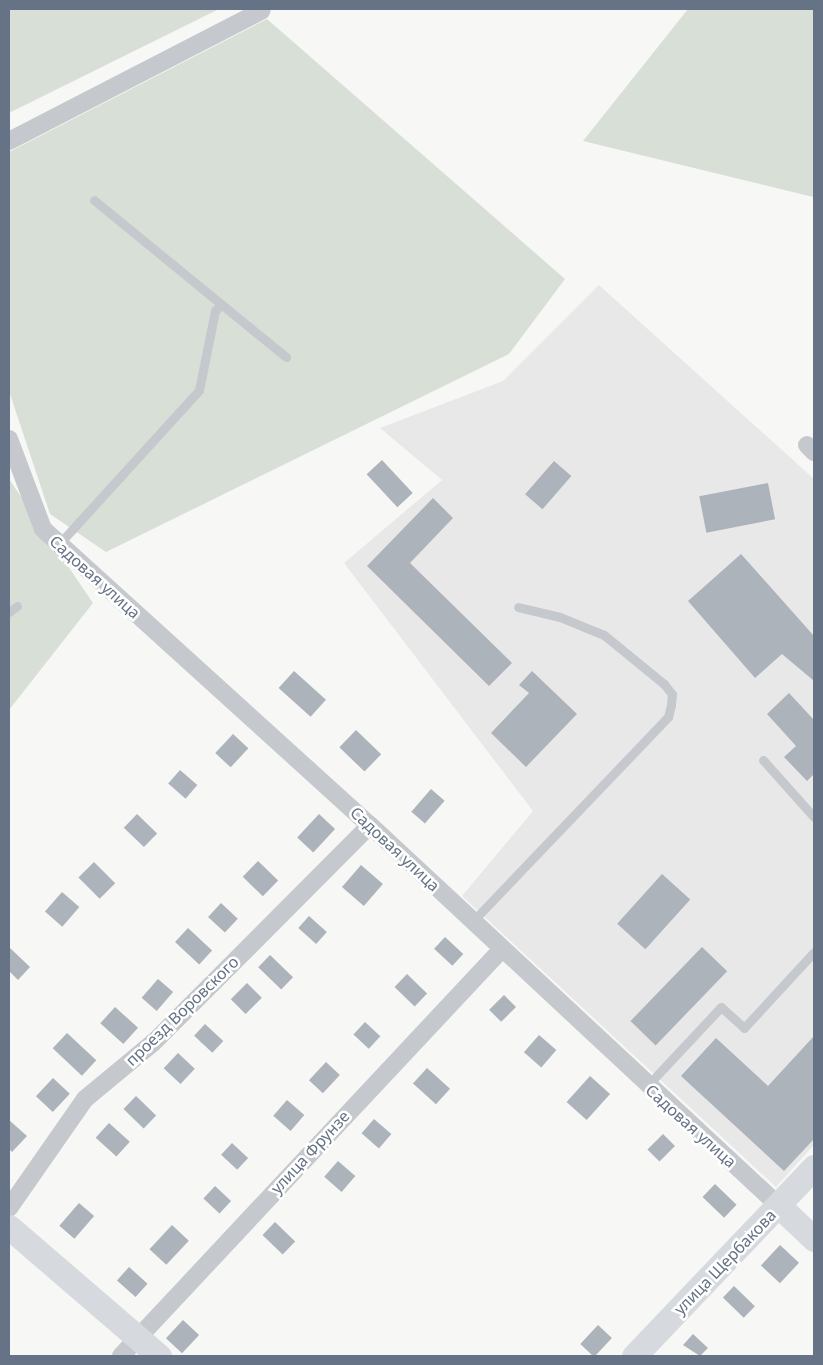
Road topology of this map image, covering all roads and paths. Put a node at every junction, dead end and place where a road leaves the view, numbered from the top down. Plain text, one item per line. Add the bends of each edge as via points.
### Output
1 (261, 11) dead end
2 (9, 141) edge
3 (94, 200) dead end
4 (221, 304) junction
5 (286, 357) dead end
6 (9, 439) edge
7 (15, 471) edge
8 (59, 544) junction
9 (17, 606) dead end
10 (518, 607) dead end
11 (9, 612) edge
12 (763, 760) dead end
13 (814, 817) edge
14 (370, 825) junction
15 (472, 922) junction
16 (502, 950) junction
17 (814, 952) edge
18 (647, 1086) junction
19 (814, 1167) edge
20 (779, 1206) junction
21 (9, 1208) edge
22 (9, 1227) edge
23 (814, 1239) edge
24 (137, 1336) junction
25 (121, 1356) edge
26 (159, 1356) edge
27 (634, 1356) edge

1 - 2 street
3 - 4 lane
4 - 5 lane
4 - 8 lane via 215,310 199,390
6 - 7 street, Садовая улица
7 - 8 street, Садовая улица via 43,529
8 - 14 street, Садовая улица
9 - 11 lane
10 - 15 lane via 560,617 604,636 664,684 672,694 671,705 668,717
12 - 13 lane
14 - 15 street, Садовая улица
14 - 21 street, проезд Воровского via 154,1042 85,1099
15 - 16 street, Садовая улица
16 - 18 street, Садовая улица
16 - 24 street, улица Фрунзе
17 - 18 lane via 744,1028 721,1007
18 - 20 street, Садовая улица
19 - 20 street, улица Щербакова
20 - 23 street, Садовая улица
20 - 27 street, улица Щербакова
22 - 24 street
24 - 25 street, улица Фрунзе
24 - 26 street

